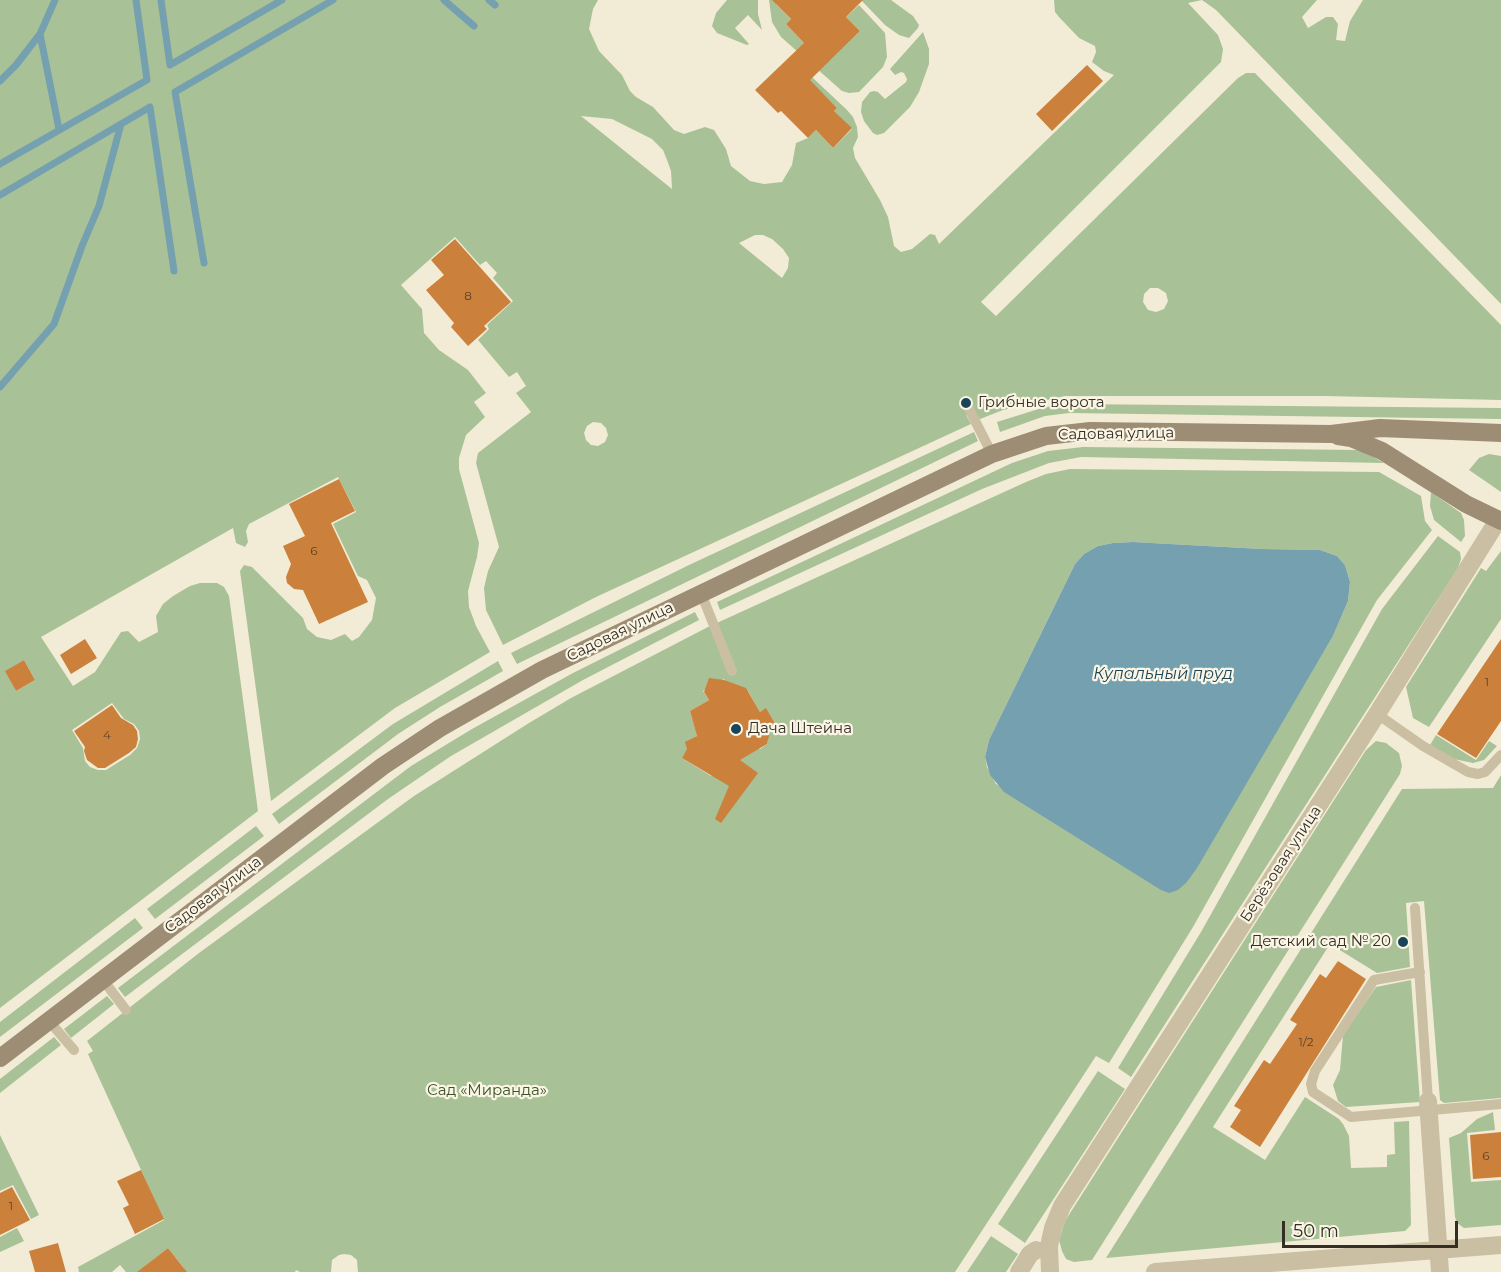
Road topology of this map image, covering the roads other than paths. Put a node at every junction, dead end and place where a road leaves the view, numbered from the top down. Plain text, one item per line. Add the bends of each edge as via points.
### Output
1 (966, 403) dead end
2 (1501, 433) edge
3 (1330, 434) junction
4 (992, 454) junction
5 (1500, 521) edge
6 (701, 593) junction
7 (732, 671) dead end
8 (1377, 714) junction
9 (1501, 755) edge
10 (1415, 908) dead end
11 (1420, 972) junction
12 (104, 980) junction
13 (126, 1010) dead end
14 (49, 1021) junction
15 (74, 1050) dead end
16 (0, 1058) edge
17 (1501, 1104) edge
18 (1429, 1106) junction
19 (1501, 1245) edge
20 (1036, 1250) dead end
21 (1438, 1250) junction
22 (1019, 1272) edge
23 (1050, 1272) edge
24 (1155, 1272) edge
25 (1440, 1272) edge

1 - 4 lane
2 - 3 main road, Садовая улица via 1380,428
3 - 4 main road, Садовая улица via 1066,433
3 - 5 main road, Садовая улица via 1383,451
4 - 6 main road, Садовая улица
5 - 8 street, Берёзовая улица
6 - 7 lane
6 - 12 main road, Садовая улица via 542,670 420,741
8 - 9 lane via 1468,772 1485,772
8 - 23 street, Берёзовая улица via 1062,1206 1049,1246
10 - 11 lane
11 - 18 lane
11 - 18 lane via 1374,980 1315,1071 1311,1084 1317,1096 1351,1117
12 - 13 lane
12 - 14 main road, Садовая улица
14 - 15 lane
14 - 16 main road, Садовая улица
17 - 18 lane
18 - 21 street
19 - 21 street
20 - 22 street
21 - 24 street
21 - 25 street

